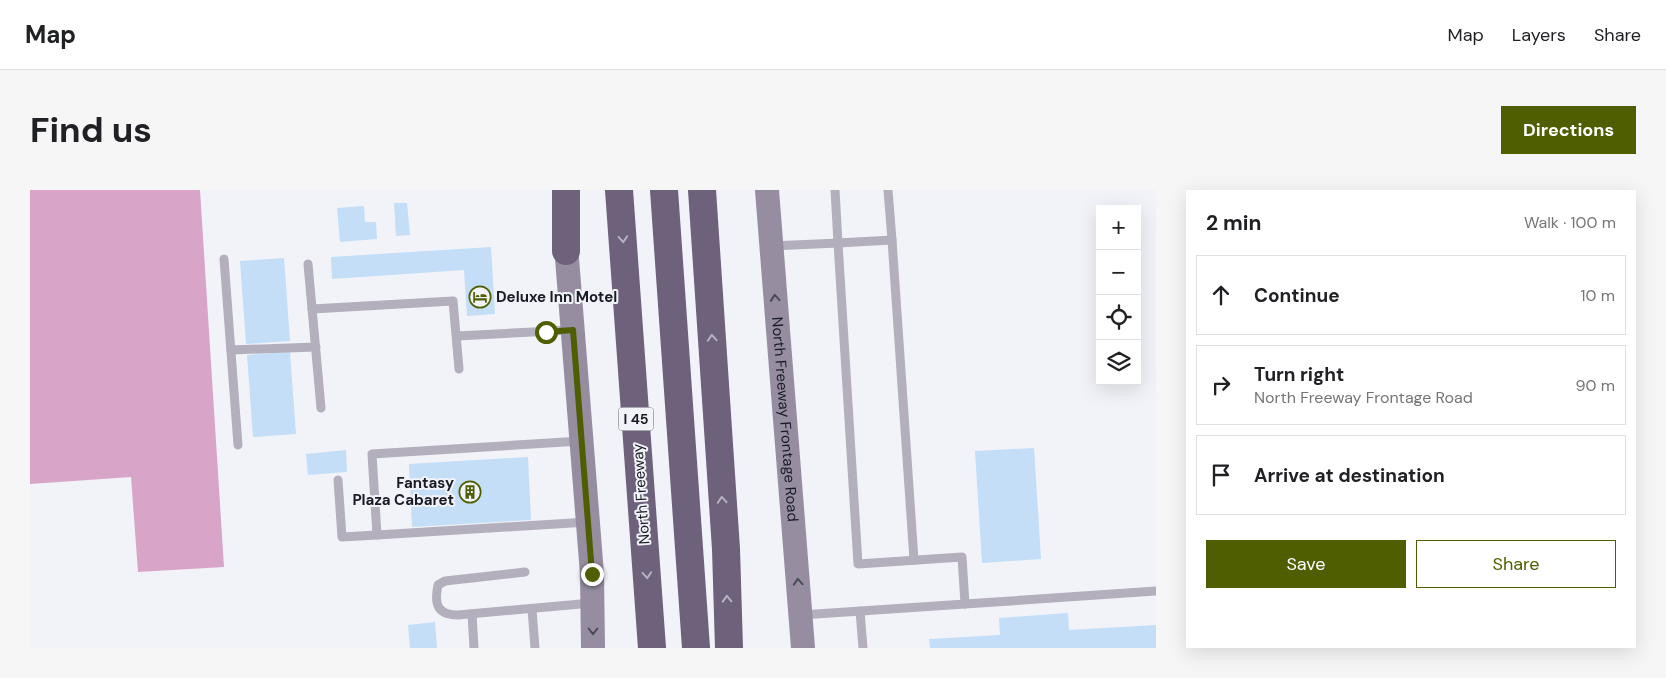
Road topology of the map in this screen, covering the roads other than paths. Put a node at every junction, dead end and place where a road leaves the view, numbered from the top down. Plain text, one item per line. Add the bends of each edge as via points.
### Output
1 (561, 190) edge
2 (566, 190) edge
3 (619, 190) edge
4 (664, 190) edge
5 (702, 190) edge
6 (767, 190) edge
7 (835, 190) edge
8 (888, 190) edge
9 (892, 240) junction
10 (838, 243) junction
11 (771, 246) junction
12 (566, 251) junction
13 (224, 259) dead end
14 (308, 264) dead end
15 (312, 310) junction
16 (573, 330) junction
17 (457, 336) junction
18 (316, 347) junction
19 (231, 350) junction
20 (459, 369) dead end
21 (321, 408) dead end
22 (582, 441) junction
23 (238, 445) dead end
24 (338, 480) dead end
25 (588, 522) junction
26 (377, 535) junction
27 (914, 560) junction
28 (525, 572) dead end
29 (1156, 591) edge
30 (593, 603) junction
31 (965, 604) junction
32 (532, 609) junction
33 (860, 611) junction
34 (472, 614) junction
35 (800, 616) junction
36 (474, 648) edge
37 (535, 648) edge
38 (593, 648) edge
39 (652, 648) edge
40 (696, 648) edge
41 (729, 648) edge
42 (803, 648) edge
43 (863, 648) edge

1 - 12 main road
2 - 12 highway
3 -> 39 highway, North Freeway / I 45
4 - 40 highway
41 -> 5 highway via 726,549
6 - 11 main road, North Freeway Frontage Road
7 - 10 lane
8 - 9 lane
9 - 10 lane
9 - 27 lane
10 - 11 lane
10 - 27 lane via 858,564
35 -> 11 main road, North Freeway Frontage Road
12 - 16 main road
13 - 19 lane
14 - 15 lane
15 - 17 lane via 454,302
15 - 18 lane
16 - 17 lane
16 - 22 main road
17 - 20 lane
18 - 19 lane
18 - 21 lane
19 - 23 lane
22 - 25 main road
22 - 26 lane via 372,454
24 - 26 lane via 342,537
25 - 26 lane
25 - 30 main road
27 - 31 lane via 962,557
28 - 34 lane via 438,585 436,595 442,612 448,615
29 - 31 lane
30 - 32 lane
30 -> 38 main road
31 - 33 lane
32 - 34 lane
32 - 37 lane
33 - 35 lane
33 - 43 lane
34 - 36 lane
35 - 42 main road, North Freeway Frontage Road

